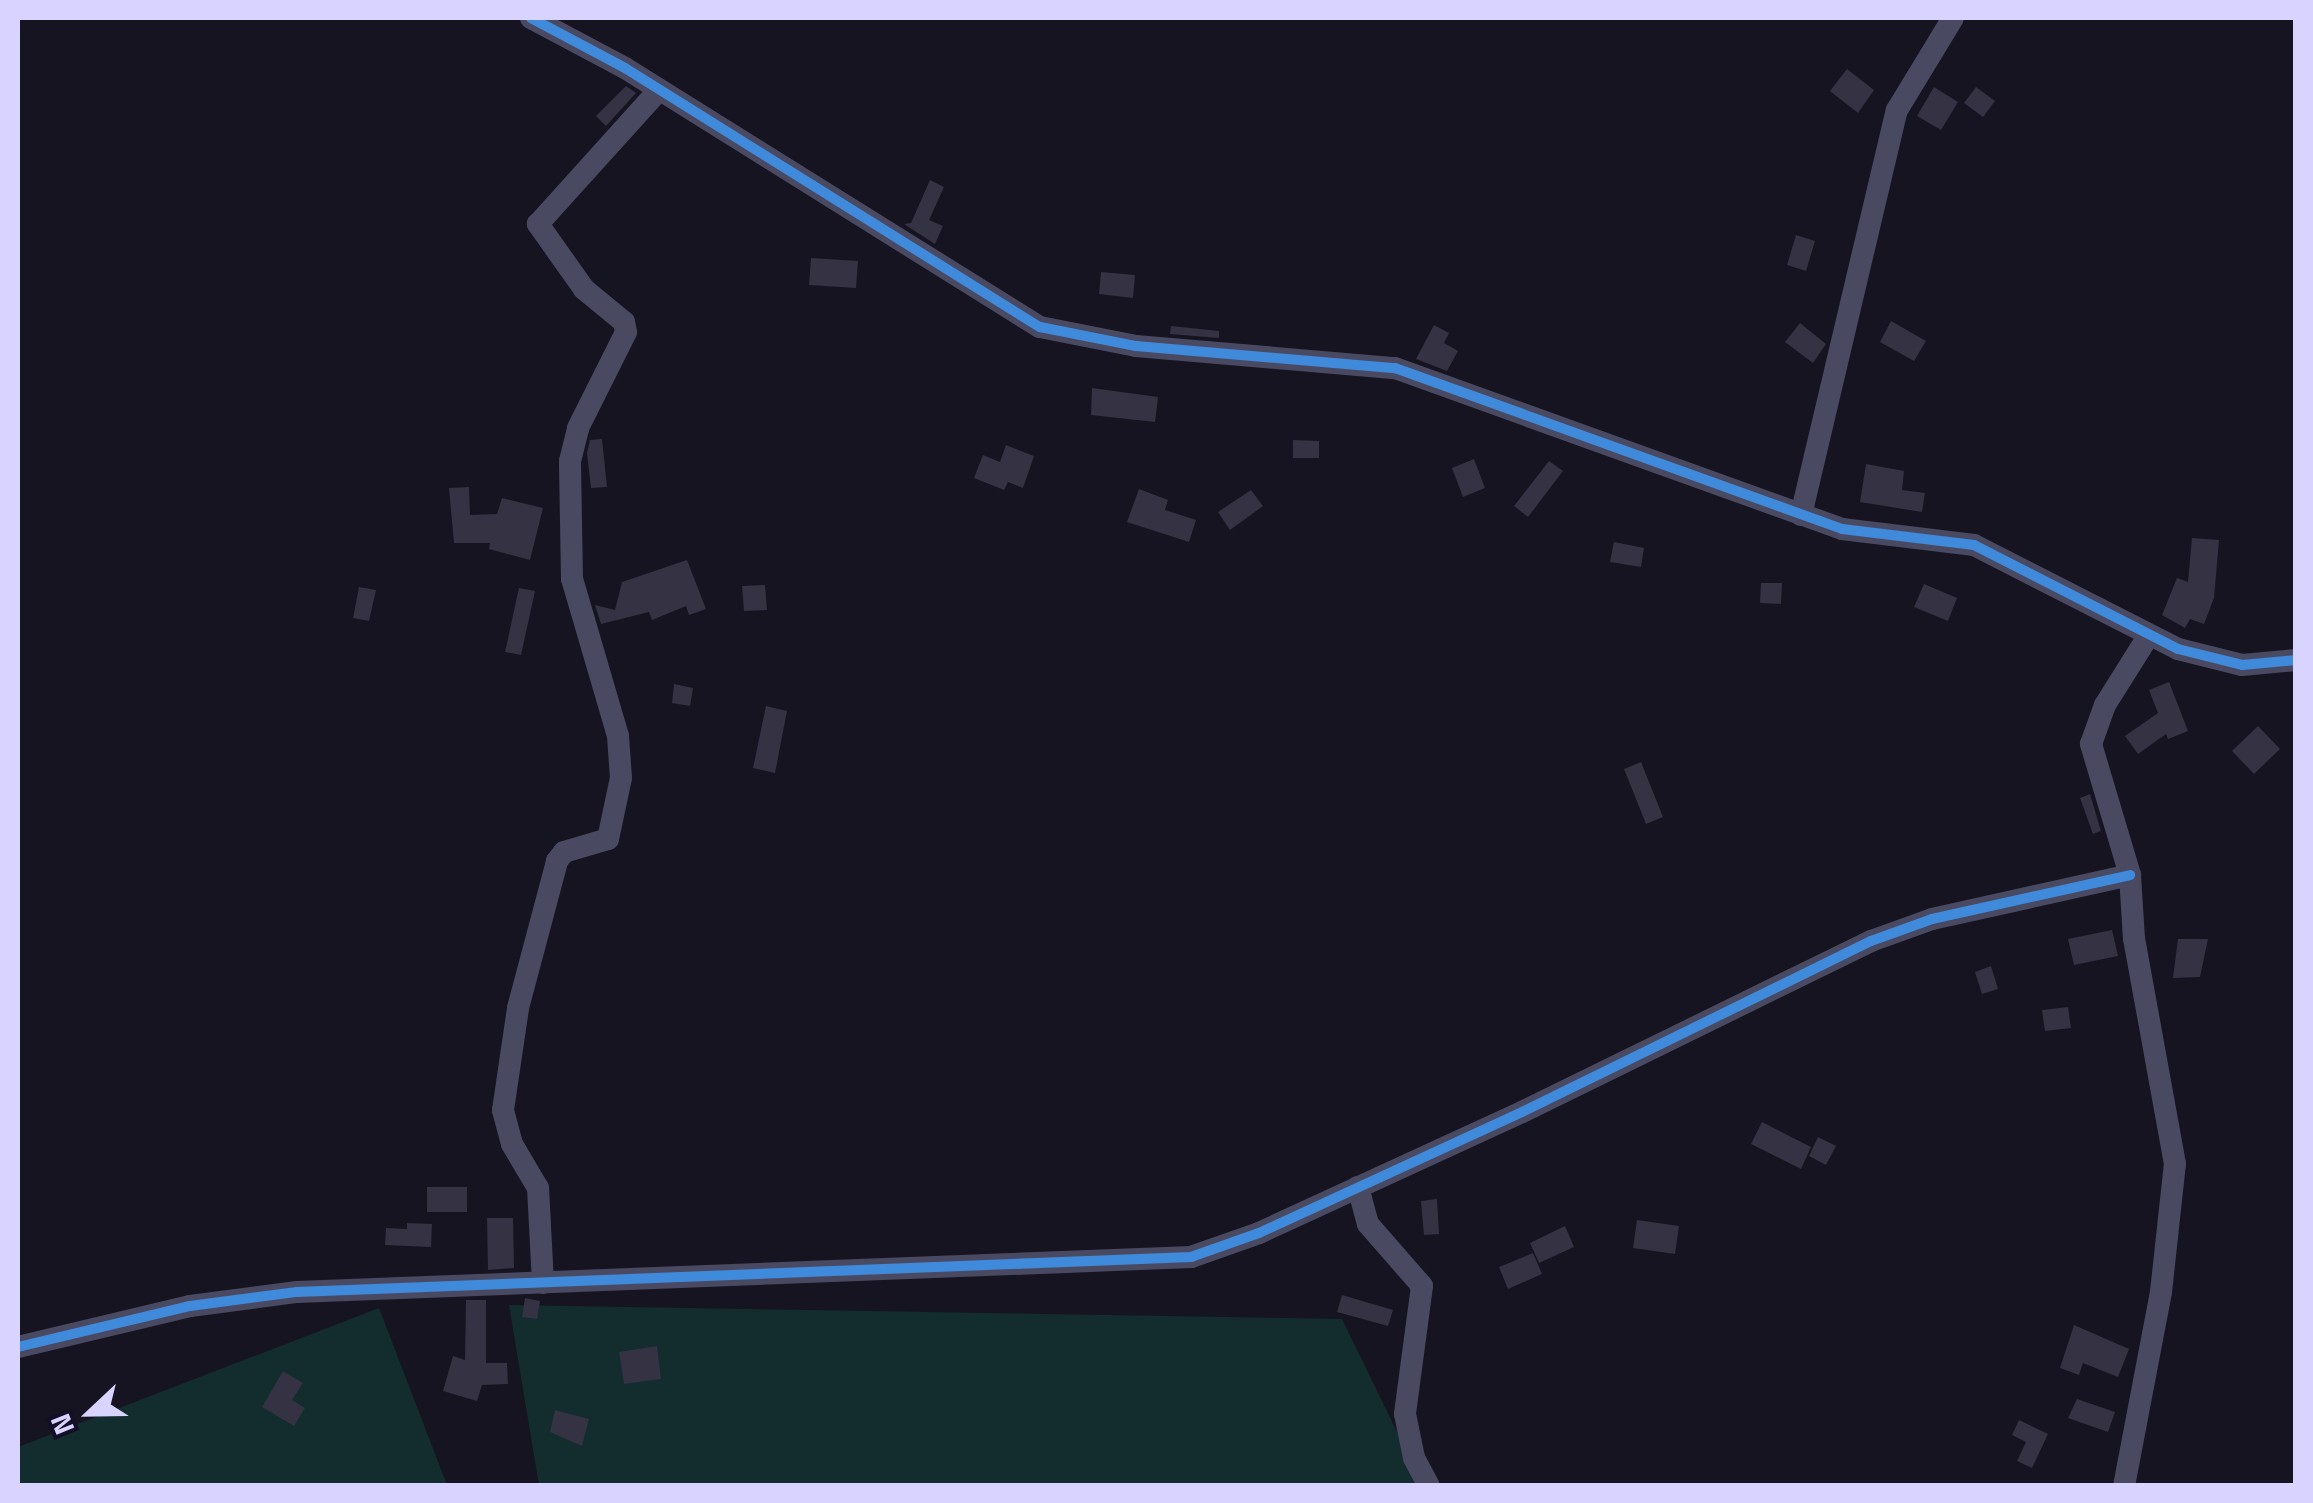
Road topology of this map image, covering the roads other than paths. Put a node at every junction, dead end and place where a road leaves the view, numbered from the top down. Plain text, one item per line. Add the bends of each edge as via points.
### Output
1 (531, 18) edge
2 (1953, 18) edge
3 (659, 90) junction
4 (1802, 515) junction
5 (2147, 638) junction
6 (2296, 660) edge
7 (2130, 875) junction
8 (1358, 1186) junction
9 (543, 1283) junction
10 (18, 1347) edge
11 (1429, 1486) edge
12 (2124, 1486) edge

1 - 3 street
2 - 4 street via 1896,110
3 - 4 street via 1040,327 1136,346 1395,368
3 - 9 street via 538,224 584,289 624,322 626,332 578,428 570,461 572,579 618,736 621,778 608,839 564,852 557,861 518,1008 503,1110 512,1144 538,1188
4 - 5 street via 1863,534 1974,545
5 - 6 street via 2242,665
5 - 7 street via 2105,705 2091,744
7 - 8 street via 1932,919 1872,941
7 - 12 street via 2134,939 2176,1164 2161,1292
8 - 9 street via 1215,1250 1165,1262 722,1271
8 - 11 street via 1368,1224 1422,1286 1405,1414 1414,1458
9 - 10 street via 254,1296

